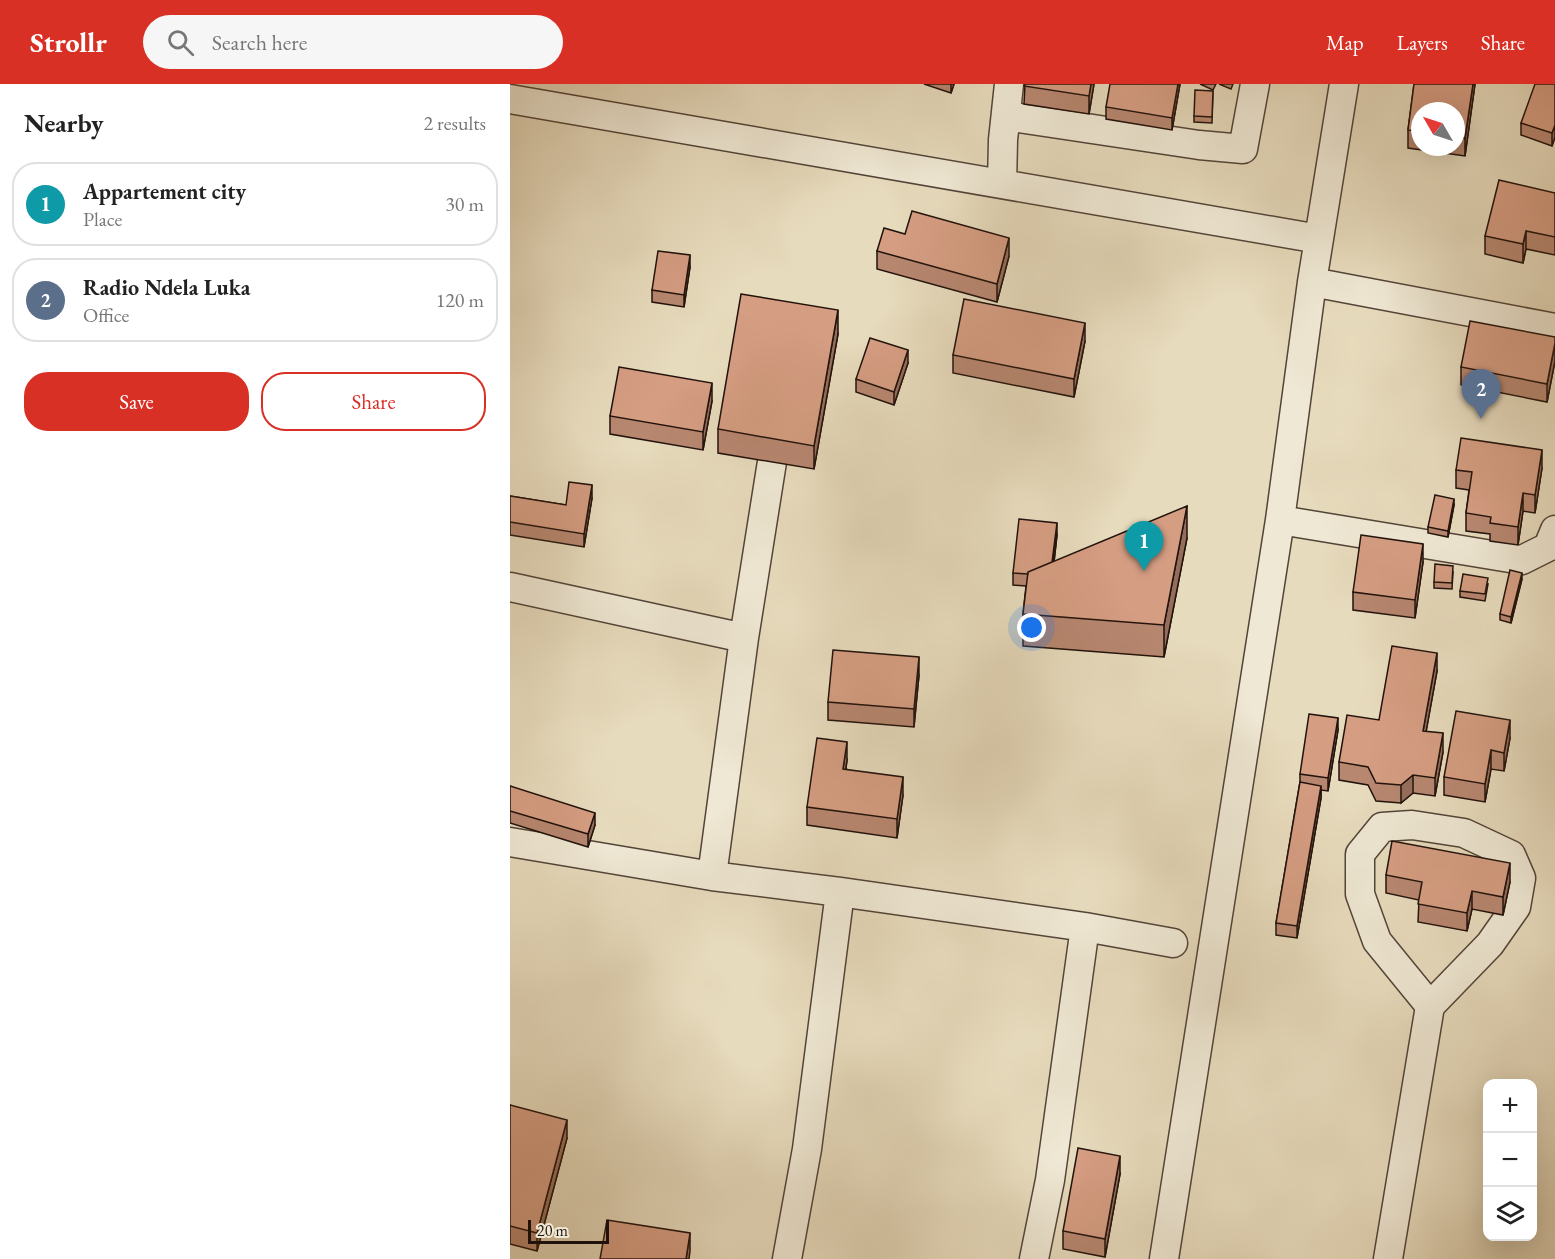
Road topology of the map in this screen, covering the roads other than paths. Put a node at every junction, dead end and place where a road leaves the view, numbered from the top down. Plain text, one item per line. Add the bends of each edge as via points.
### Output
1 (1009, 84) edge
2 (1255, 84) edge
3 (1344, 84) edge
4 (510, 99) edge
5 (1006, 116) junction
6 (1002, 184) junction
7 (1319, 239) junction
8 (1312, 282) junction
9 (1555, 328) edge
10 (781, 403) edge
11 (1280, 520) junction
12 (1555, 530) edge
13 (510, 587) edge
14 (744, 638) junction
15 (510, 842) edge
16 (712, 876) junction
17 (840, 892) junction
18 (1085, 927) junction
19 (1173, 943) dead end
20 (1430, 1006) junction
21 (787, 1259) edge
22 (1034, 1259) edge
23 (1164, 1259) edge
24 (1388, 1259) edge

1 - 5 street
2 - 5 street via 1242,149
3 - 7 street
4 - 6 street
5 - 6 street
6 - 7 street
7 - 8 street
8 - 9 street
8 - 11 street
10 - 14 street
11 - 12 street via 1522,560 1548,547
11 - 23 street
13 - 14 street
14 - 16 street
15 - 16 street
16 - 17 street
17 - 18 street
17 - 21 street via 807,1149
18 - 19 street
18 - 22 street via 1050,1180
20 - 20 street via 1490,944 1516,907 1521,878 1511,855 1464,833 1412,825 1382,827 1360,854 1360,894 1377,941
20 - 24 street

